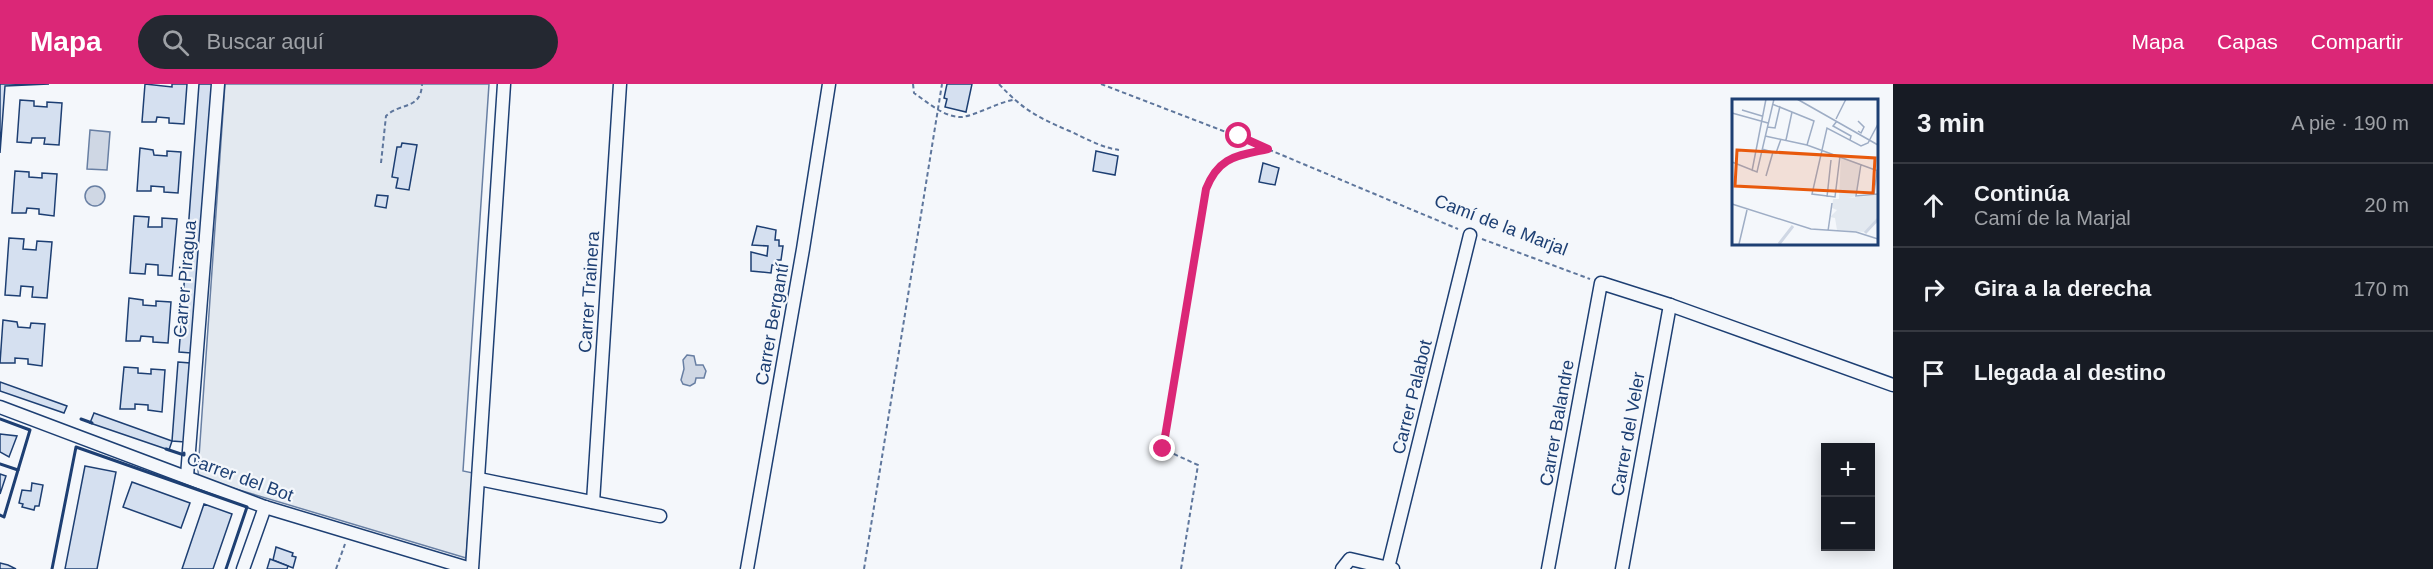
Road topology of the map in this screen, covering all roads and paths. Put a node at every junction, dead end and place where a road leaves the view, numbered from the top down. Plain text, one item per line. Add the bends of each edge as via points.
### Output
1 (218, 84) edge
2 (422, 84) edge
3 (504, 84) edge
4 (620, 84) edge
5 (829, 84) edge
6 (913, 84) edge
7 (942, 84) edge
8 (999, 84) edge
9 (1101, 84) edge
10 (1013, 100) junction
11 (939, 110) junction
12 (1268, 149) junction
13 (1119, 150) dead end
14 (381, 163) dead end
15 (1470, 235) junction
16 (1601, 283) junction
17 (1670, 305) junction
18 (1893, 385) edge
19 (0, 407) edge
20 (187, 476) junction
21 (479, 479) junction
22 (593, 502) junction
23 (265, 507) junction
24 (660, 516) dead end
25 (348, 532) junction
26 (1391, 568) edge
27 (243, 569) edge
28 (336, 569) edge
29 (472, 569) edge
30 (747, 569) edge
31 (864, 569) edge
32 (1181, 569) edge
33 (1342, 569) edge
34 (1548, 569) edge
35 (1622, 569) edge

1 - 20 street, Carrer Piragua
2 - 14 path via 416,101 386,116
3 - 21 street
4 - 22 street, Carrer Trainera
5 - 30 street, Carrer Bergantí
6 - 11 path via 914,93
7 - 11 path
8 - 10 path
9 - 12 path, Camí de la Marjal
10 - 11 path via 961,117
10 - 13 path via 1047,123 1104,148
11 - 31 path
12 - 15 path, Camí de la Marjal
12 - 32 path via 1228,159 1206,189 1163,449 1198,465
15 - 16 path, Camí de la Marjal
15 - 26 street, Carrer Palabot
16 - 17 street
16 - 34 street, Carrer Balandre
17 - 18 street
17 - 35 street, Carrer del Veler
19 - 20 street, Carrer del Bot
20 - 23 street, Carrer del Bot
21 - 22 street
21 - 29 street
22 - 24 street
23 - 25 street, Carrer del Bot
23 - 27 street
25 - 28 path
25 - 29 street, Carrer del Bot
26 - 33 street, Carrer Palabot via 1350,560

